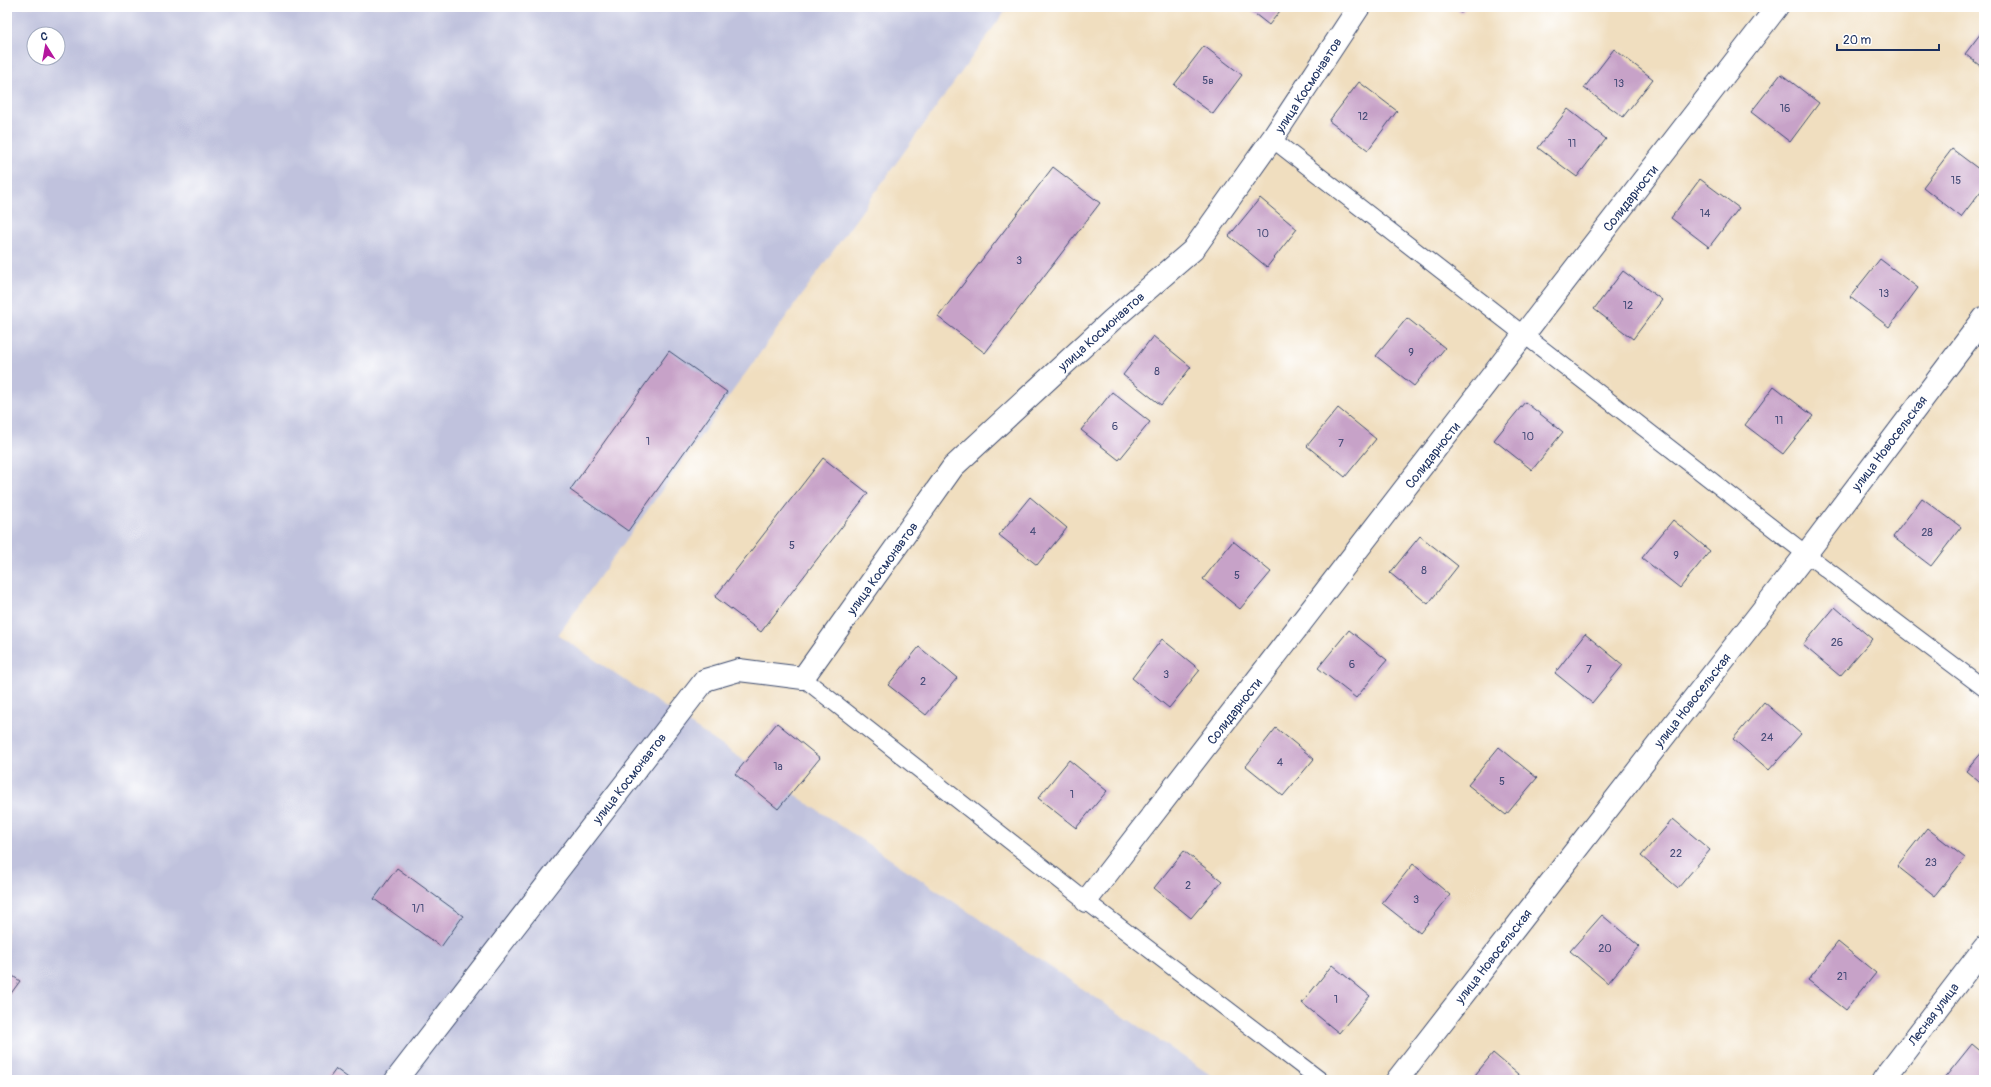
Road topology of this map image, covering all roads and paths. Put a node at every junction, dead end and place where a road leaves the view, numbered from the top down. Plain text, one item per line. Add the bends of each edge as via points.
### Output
1 (1359, 7) edge
2 (1777, 7) edge
3 (1272, 139) junction
4 (1984, 318) edge
5 (1524, 336) junction
6 (1806, 554) junction
7 (803, 678) junction
8 (1984, 688) edge
9 (1086, 902) junction
10 (1984, 948) edge
11 (396, 1080) edge
12 (1320, 1080) edge
13 (1397, 1080) edge
14 (1883, 1080) edge

1 - 3 street, улица Космонавтов
2 - 5 street, Солидарности
3 - 5 lane
3 - 7 street, улица Космонавтов via 1193,250 1112,320 953,467
4 - 6 street, улица Новосельская
5 - 6 lane
5 - 9 street, Солидарности
6 - 8 lane
6 - 13 street, улица Новосельская
7 - 9 lane
7 - 11 street, улица Космонавтов via 739,670 705,680
9 - 12 lane
10 - 14 street, Лесная улица

